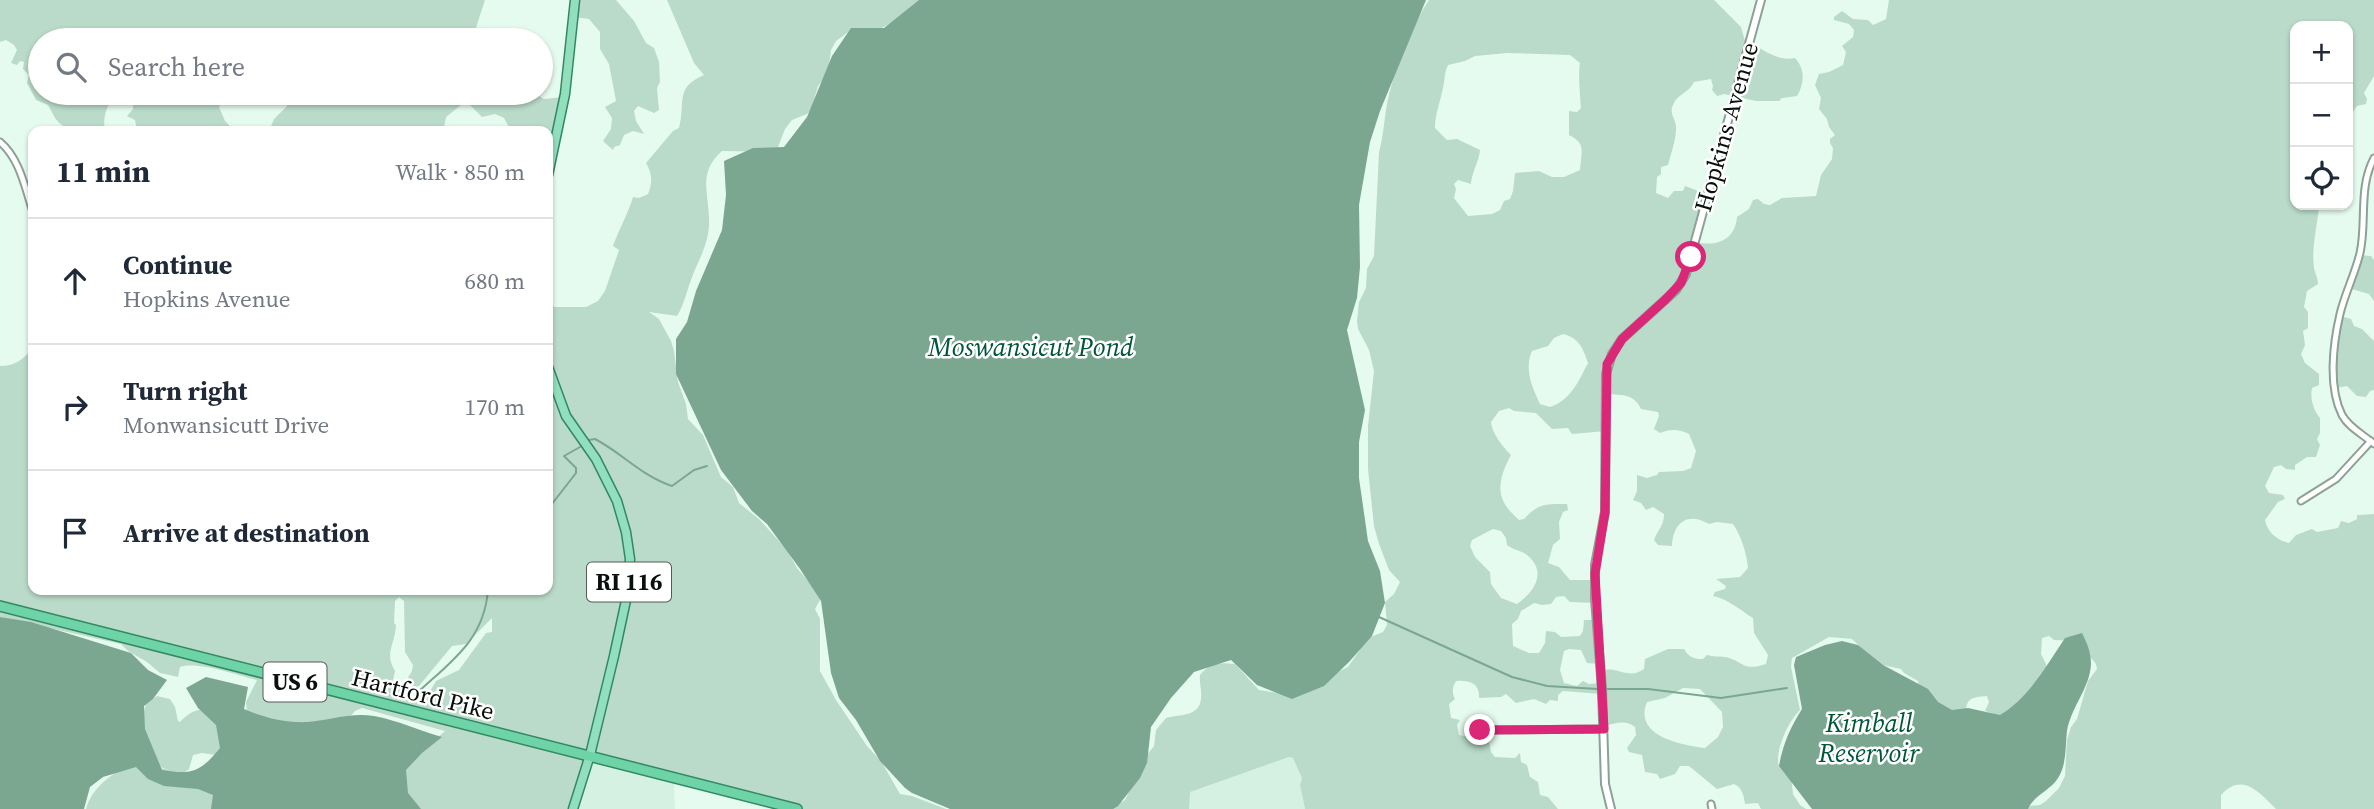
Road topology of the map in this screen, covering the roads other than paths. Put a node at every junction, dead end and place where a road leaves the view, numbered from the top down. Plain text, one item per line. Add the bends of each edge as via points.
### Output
1 (575, 0) edge
2 (1761, 0) edge
3 (0, 142) edge
4 (553, 150) edge
5 (2374, 158) edge
6 (28, 198) edge
7 (553, 381) edge
8 (2372, 442) edge
9 (2301, 501) dead end
10 (0, 606) edge
11 (1604, 729) junction
12 (1480, 730) dead end
13 (590, 755) junction
14 (573, 809) edge
15 (797, 809) edge
16 (1611, 809) edge

1 - 4 main road via 565,94
2 - 11 street, Hopkins Avenue via 1686,274 1676,290 1622,339 1607,364 1605,512 1595,574
3 - 6 street via 14,157
5 - 8 street via 2365,184 2360,253 2340,314 2335,358 2343,416
7 - 13 main road, RI 116 via 566,416 617,500 630,559 628,592
8 - 9 street via 2336,479
10 - 13 highway, Hartford Pike / US 6
11 - 12 street
11 - 16 street, Hopkins Avenue via 1605,784
13 - 14 main road, RI 116
13 - 15 highway, Hartford Pike / US 6

